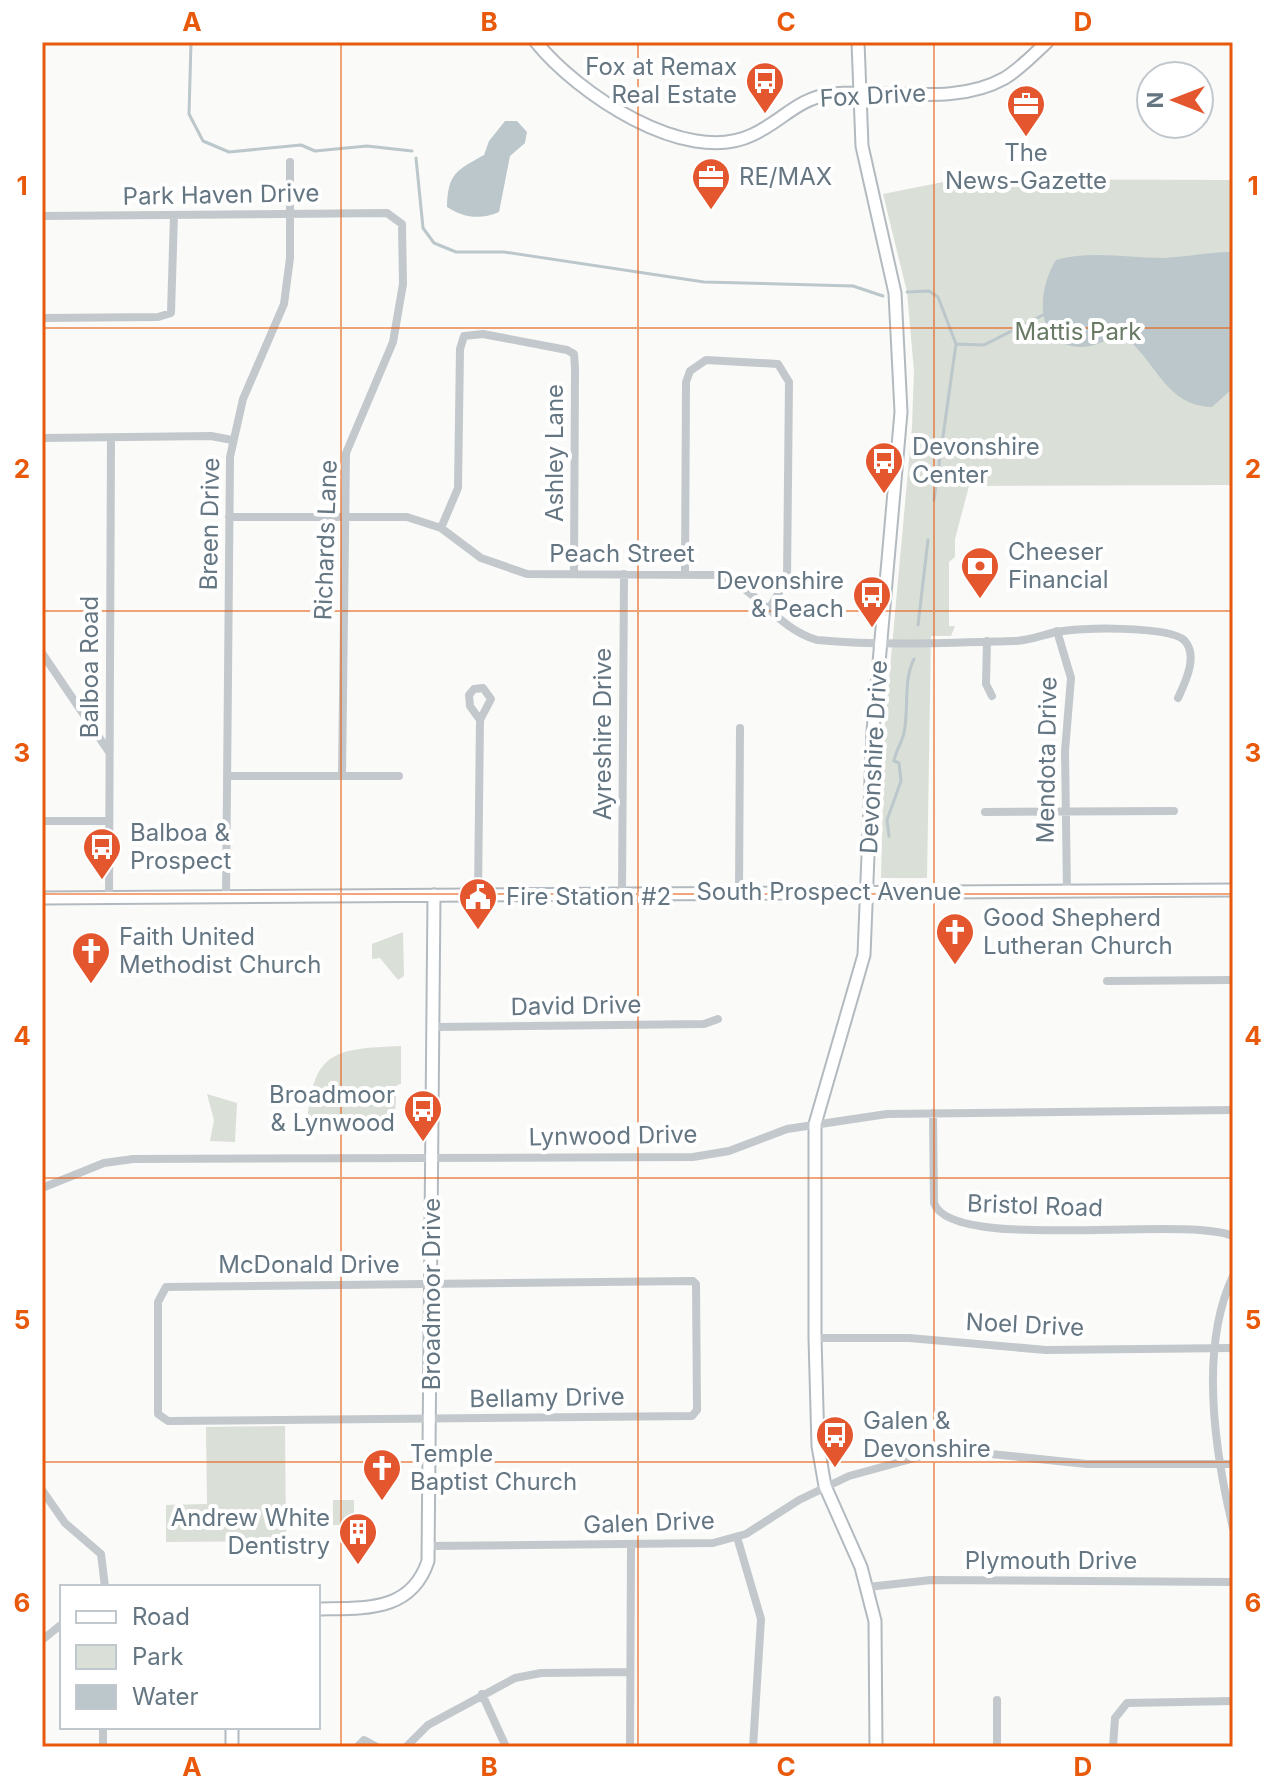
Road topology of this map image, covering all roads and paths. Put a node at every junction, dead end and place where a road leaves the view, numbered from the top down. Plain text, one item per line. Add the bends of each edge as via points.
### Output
1 (536, 42) edge
2 (858, 42) edge
3 (1047, 42) edge
4 (859, 93) junction
5 (290, 162) dead end
6 (290, 214) junction
7 (174, 215) junction
8 (42, 216) edge
9 (399, 220) joint
10 (42, 318) edge
11 (42, 438) edge
12 (111, 438) junction
13 (232, 440) junction
14 (229, 517) junction
15 (343, 517) junction
16 (441, 528) junction
17 (685, 573) junction
18 (574, 574) junction
19 (624, 574) junction
20 (769, 609) junction
21 (1057, 631) junction
22 (987, 641) junction
23 (880, 642) junction
24 (42, 653) edge
25 (992, 696) dead end
26 (1178, 698) dead end
27 (480, 720) dead end
28 (740, 728) dead end
29 (110, 753) junction
30 (227, 776) junction
31 (342, 776) junction
32 (399, 776) dead end
33 (1065, 811) junction
34 (1174, 811) dead end
35 (985, 812) dead end
36 (42, 821) edge
37 (109, 821) junction
38 (1233, 890) edge
39 (1067, 891) junction
40 (867, 892) junction
41 (622, 893) junction
42 (739, 893) junction
43 (478, 894) junction
44 (434, 895) junction
45 (109, 897) junction
46 (226, 897) junction
47 (42, 898) edge
48 (1233, 980) edge
49 (1107, 981) dead end
50 (718, 1019) dead end
51 (434, 1027) junction
52 (1233, 1110) edge
53 (933, 1113) junction
54 (815, 1124) junction
55 (433, 1158) junction
56 (42, 1188) edge
57 (1233, 1236) edge
58 (1233, 1276) edge
59 (432, 1284) junction
60 (815, 1338) junction
61 (1215, 1348) junction
62 (1233, 1348) edge
63 (692, 1416) joint
64 (161, 1419) joint
65 (431, 1419) junction
66 (1219, 1464) junction
67 (1233, 1464) edge
68 (825, 1486) junction
69 (42, 1490) edge
70 (1233, 1528) edge
71 (737, 1537) junction
72 (631, 1545) junction
73 (430, 1546) junction
74 (1233, 1582) edge
75 (105, 1585) edge
76 (868, 1587) junction
77 (320, 1609) edge
78 (60, 1626) edge
79 (42, 1640) edge
80 (630, 1672) junction
81 (482, 1694) junction
82 (997, 1700) dead end
83 (1233, 1701) edge
84 (357, 1747) edge
85 (377, 1747) edge
86 (406, 1747) edge
87 (506, 1747) edge
88 (630, 1747) edge
89 (753, 1747) edge
90 (876, 1747) edge
91 (997, 1747) edge
92 (1113, 1747) edge

1 - 4 street, Fox Drive via 584,91 667,134 699,143 750,136 808,99
2 - 4 street, Devonshire Drive
3 - 4 street, Fox Drive via 1019,68 981,88
4 - 23 street, Devonshire Drive via 862,146 895,293 902,381
5 - 6 street, Breen Drive
6 - 7 street, Park Haven Drive
6 - 9 street, Park Haven Drive via 387,213
6 - 13 street, Breen Drive via 284,304 243,399
7 - 8 street, Park Haven Drive
7 - 10 street via 171,313
9 - 15 street, Richards Lane via 404,234 400,312 386,364 346,453
11 - 12 street
12 - 13 street
12 - 29 street, Balboa Road
13 - 14 street, Breen Drive
14 - 15 street, Peach Street
14 - 30 street, Breen Drive
15 - 16 street, Peach Street via 407,517
15 - 31 street, Richards Lane
16 - 18 street, Peach Street via 481,558 508,570
16 - 18 street, Ashley Lane via 458,488 464,336 483,334 567,350 574,354 575,368
17 - 19 street, Peach Street
17 - 20 street, Peach Street via 727,579
17 - 20 street via 690,371 706,360 778,364 786,372 787,579
18 - 19 street, Peach Street
19 - 41 street, Ayreshire Drive
20 - 23 street, Peach Street via 790,629 817,640
21 - 22 street, Peach Street via 1018,641
21 - 26 street, Peach Street via 1177,636 1190,652 1187,680
21 - 33 street, Mendota Drive via 1071,678
22 - 23 street, Peach Street
22 - 25 street via 986,684
23 - 40 street, Devonshire Drive
24 - 29 street
27 - 43 street
28 - 42 street
29 - 37 street, Balboa Road
30 - 31 street
30 - 46 street, Breen Drive
31 - 32 street
33 - 34 street
33 - 35 street
33 - 39 street, Mendota Drive
36 - 37 street
37 - 45 street, Balboa Road
38 - 39 street, South Prospect Avenue
39 - 40 street, South Prospect Avenue
40 - 42 street, South Prospect Avenue
40 - 54 street, Devonshire Drive via 860,979
41 - 42 street, South Prospect Avenue
41 - 43 street, South Prospect Avenue
43 - 44 street, South Prospect Avenue
44 - 46 street, South Prospect Avenue
44 - 51 street, Broadmoor Drive
45 - 46 street, South Prospect Avenue
45 - 47 street, South Prospect Avenue
48 - 49 street
50 - 51 street, David Drive via 704,1024
51 - 55 street, Broadmoor Drive
52 - 53 street, Lynwood Drive
53 - 54 street, Lynwood Drive
53 - 57 street, Bristol Road via 934,1203 949,1221 1013,1230 1193,1228
54 - 55 street, Lynwood Drive via 693,1157
54 - 60 street, Devonshire Drive
55 - 56 street, Lynwood Drive via 133,1159 91,1167
55 - 59 street, Broadmoor Drive
58 - 61 street
59 - 63 street, McDonald Drive via 696,1284 697,1410
59 - 64 street, McDonald Drive via 162,1289 157,1407
59 - 65 street, Broadmoor Drive
60 - 61 street, Noel Drive via 909,1338 1046,1350
60 - 68 street, Devonshire Drive via 817,1432
61 - 62 street, Noel Drive
61 - 66 street
63 - 65 street, Bellamy Drive
64 - 65 street, Bellamy Drive
65 - 73 street, Broadmoor Drive
66 - 67 street, Galen Drive
66 - 68 street, Galen Drive via 1087,1464 949,1453 898,1460
66 - 70 street
68 - 71 street, Galen Drive
68 - 76 street, Devonshire Drive
69 - 75 street via 65,1523 101,1554
71 - 72 street, Galen Drive via 698,1546
71 - 89 street via 761,1619
72 - 73 street, Galen Drive
72 - 80 street
73 - 77 street, Broadmoor Drive via 421,1578 401,1598 372,1608
74 - 76 street, Plymouth Drive via 931,1580
76 - 90 street, Devonshire Drive via 876,1632
78 - 79 street
80 - 81 street via 523,1675
80 - 88 street
81 - 86 street via 428,1725
81 - 87 street
82 - 91 street
83 - 92 street via 1127,1703 1115,1718
84 - 85 street via 364,1740

